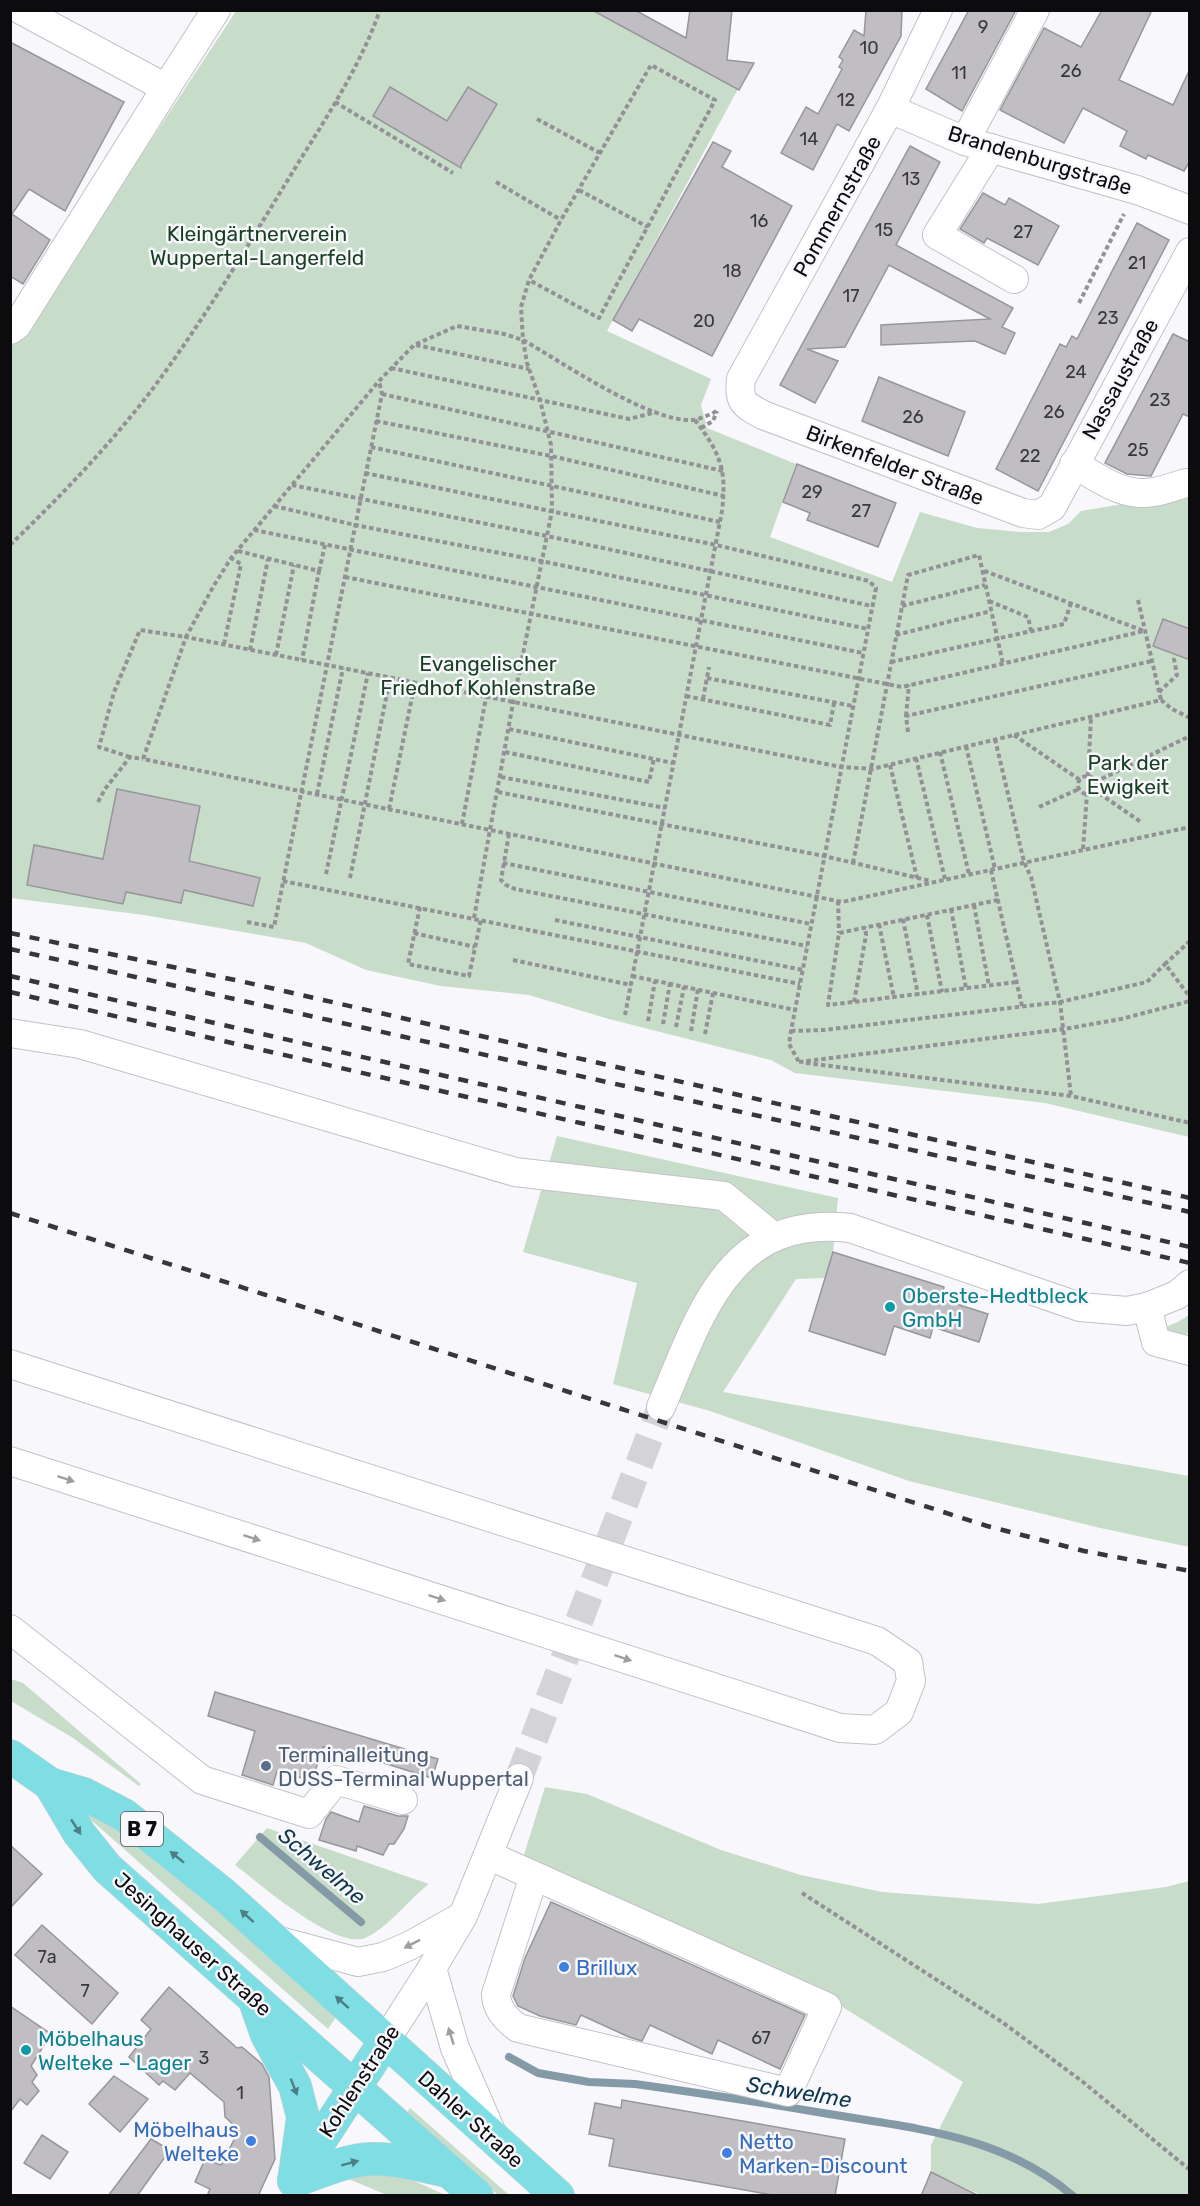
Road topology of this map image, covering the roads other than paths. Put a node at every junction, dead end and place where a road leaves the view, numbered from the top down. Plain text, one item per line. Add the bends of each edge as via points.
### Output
1 (21, 10) edge
2 (216, 10) edge
3 (938, 10) edge
4 (1035, 10) edge
5 (166, 88) junction
6 (890, 109) junction
7 (978, 144) junction
8 (1190, 210) edge
9 (1190, 252) edge
10 (1014, 279) dead end
11 (10, 330) edge
12 (729, 406) joint
13 (1074, 464) junction
14 (1186, 483) dead end
15 (1052, 507) joint
16 (10, 1033) edge
17 (774, 1237) junction
18 (1190, 1284) edge
19 (1147, 1308) junction
20 (1190, 1350) edge
21 (10, 1364) edge
22 (661, 1407) tunnel mouth
23 (10, 1461) edge
24 (10, 1629) edge
25 (10, 1756) edge
26 (519, 1778) tunnel mouth
27 (50, 1784) junction
28 (403, 1800) dead end
29 (488, 1855) junction
30 (534, 1876) junction
31 (463, 1916) junction
32 (272, 1939) junction
33 (432, 1968) junction
34 (254, 1998) junction
35 (385, 2042) junction
36 (355, 2087) junction
37 (494, 2140) junction
38 (451, 2173) junction
39 (291, 2188) edge
40 (477, 2196) edge
41 (558, 2196) edge

1 - 5 street
2 - 5 street
3 - 6 street, Pommernstraße
4 - 7 street
5 - 11 street via 17,325
6 - 7 street, Brandenburgstraße
6 - 12 street, Pommernstraße
7 - 8 street, Brandenburgstraße via 1137,190
7 - 10 street via 937,235
9 - 13 street, Nassaustraße
12 - 15 street, Birkenfelder Straße via 748,407 1023,513 1038,515
13 - 14 street via 1114,487 1132,492 1152,493
13 - 15 street, Nassaustraße
16 - 17 street via 80,1044 515,1172 724,1197
17 - 19 street via 813,1227 850,1228 1080,1307 1127,1311
17 - 22 street via 741,1257 721,1282 695,1327
18 - 19 street via 1164,1302
19 - 20 street via 1156,1342
23 -> 21 street via 840,1728 875,1730 899,1712 911,1681 908,1662 877,1641
24 - 28 street via 202,1780 309,1814 336,1780
25 - 27 main road, Jesinghauser Straße / B 7
26 - 29 street, Kohlenstraße
32 -> 27 main road, Jesinghauser Straße / B 7 via 124,1815 84,1794
27 -> 34 main road, Jesinghauser Straße / B 7 via 79,1833 107,1868
29 - 30 street
29 - 31 street, Kohlenstraße
30 - 30 street via 496,1994 507,2020 518,2028 788,2092 827,2007
31 -> 32 street via 410,1946 358,1962
31 - 33 street, Kohlenstraße
35 -> 32 main road, Jesinghauser Straße / B 7
33 - 35 street, Kohlenstraße
37 -> 33 street via 455,2048
34 - 36 main road, Jesinghauser Straße / B 7
34 -> 39 main road via 267,2035 296,2086 303,2117
35 - 36 main road, Kohlenstraße
35 - 37 main road, Dahler Straße / B 7
36 - 38 main road, B 7
36 - 39 main road, Kohlenstraße
37 - 41 main road, Dahler Straße / B 7
39 -> 38 main road via 353,2162 372,2159
38 - 40 main road, B 7

